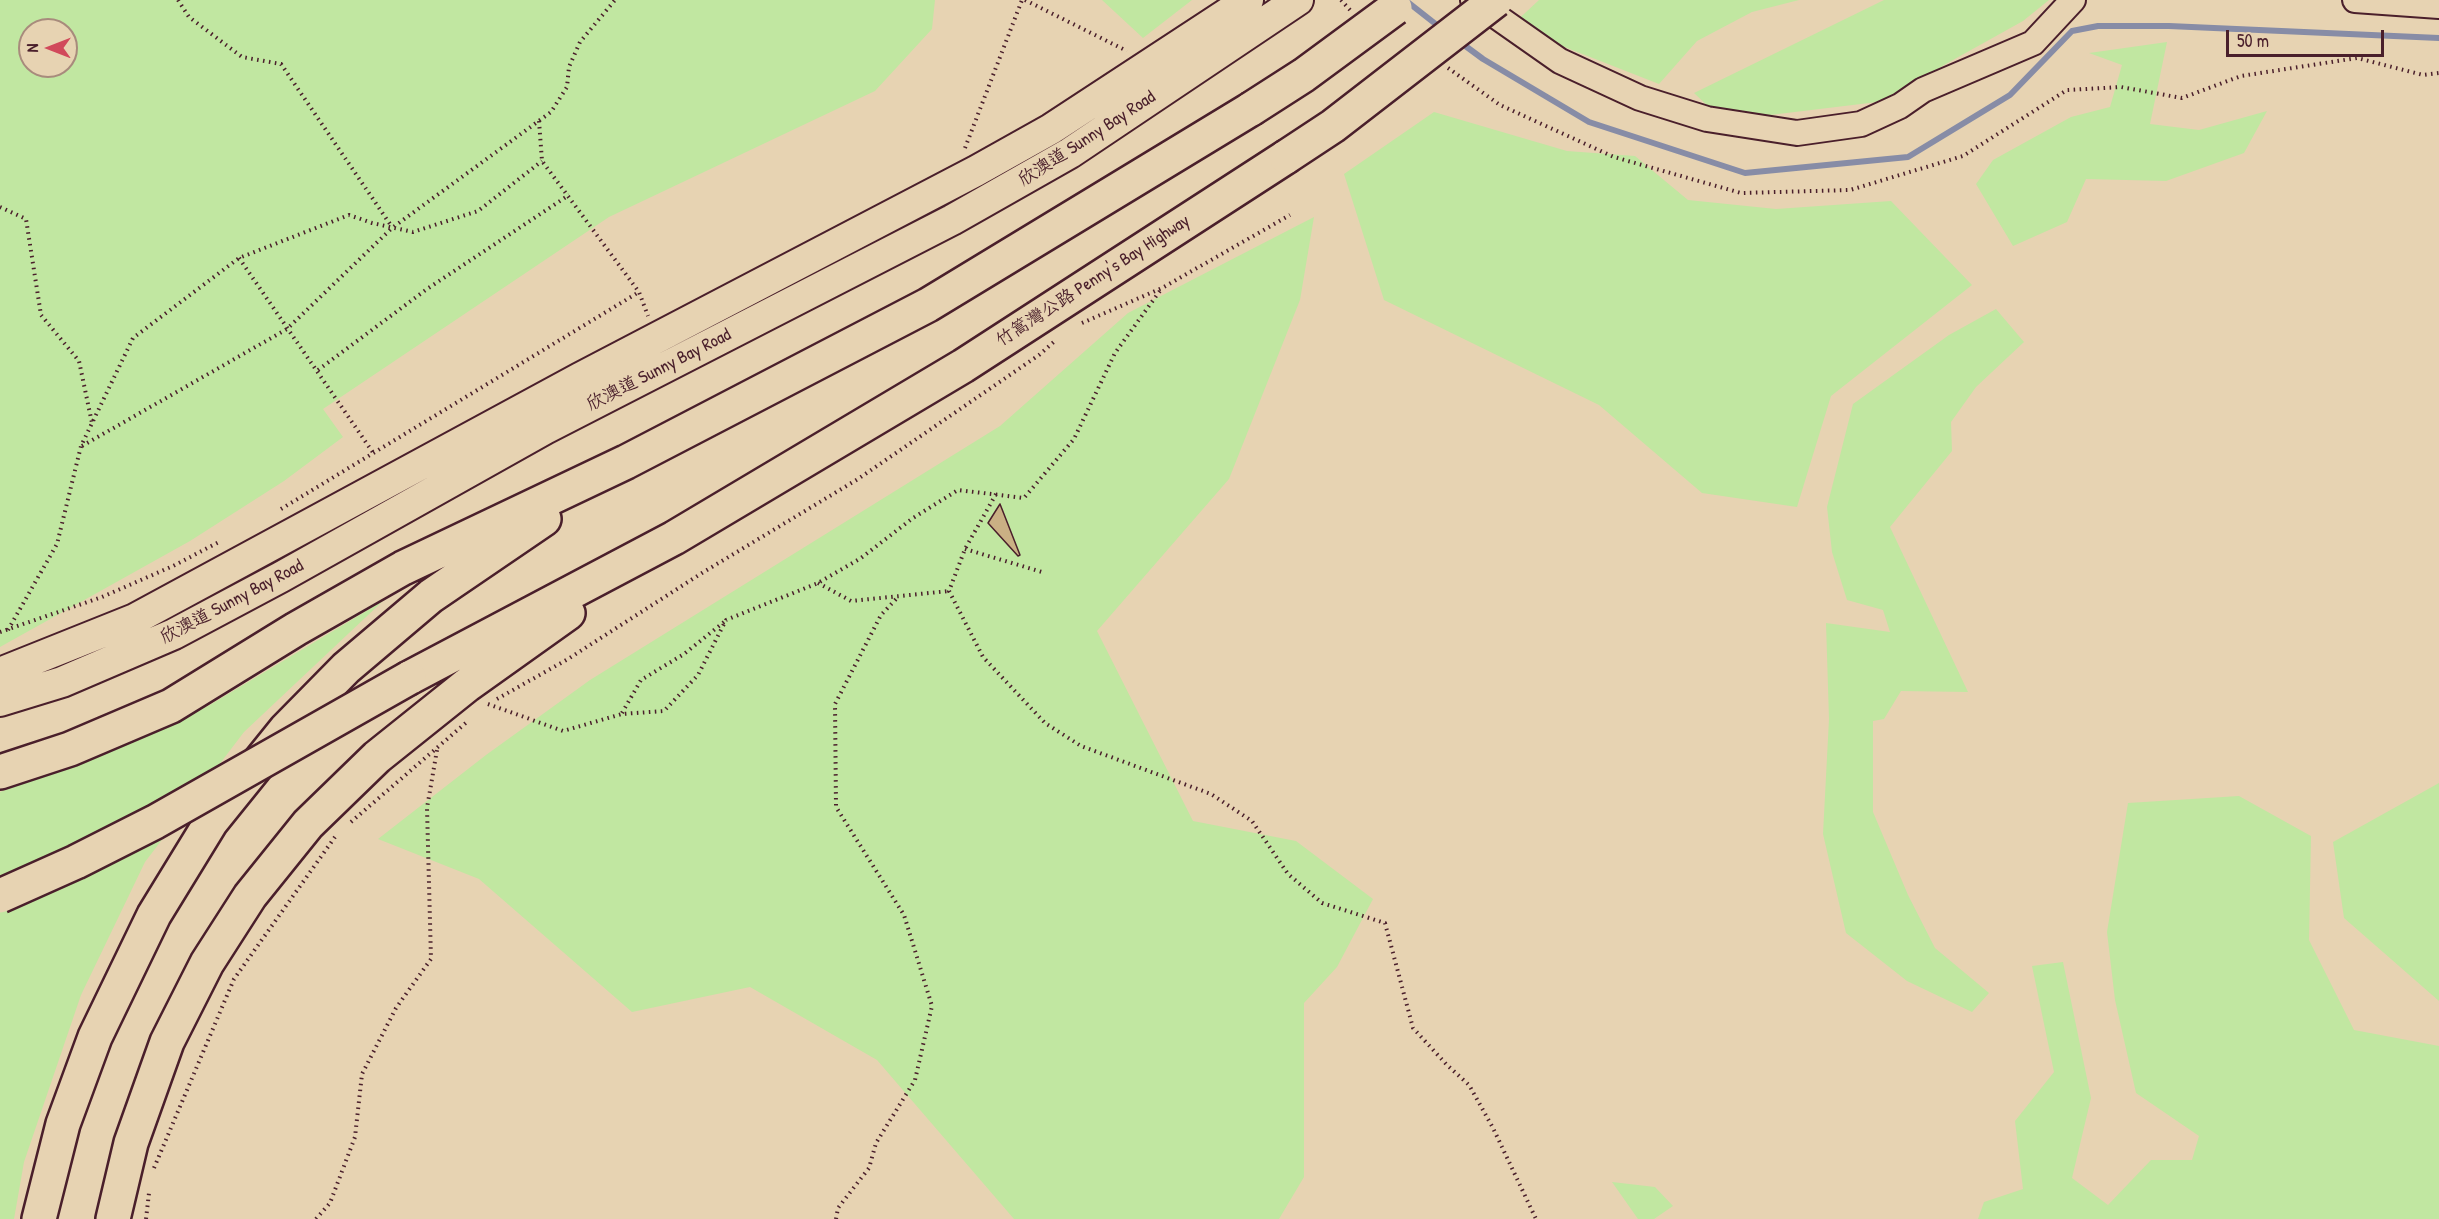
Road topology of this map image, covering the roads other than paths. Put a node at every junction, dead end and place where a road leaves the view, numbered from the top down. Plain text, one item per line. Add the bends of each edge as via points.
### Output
1 (1248, 0) edge
2 (1298, 0) edge
3 (1404, 0) edge
4 (1473, 0) edge
5 (1496, 0) edge
6 (2073, 0) edge
7 (2355, 0) edge
8 (2439, 6) edge
9 (1205, 45) junction
10 (626, 462) junction
11 (674, 538) junction
12 (0, 673) edge
13 (0, 701) edge
14 (0, 772) edge
15 (0, 897) edge
16 (39, 1219) edge
17 (113, 1219) edge

1 - 9 main road, 欣澳道 Sunny Bay Road
2 - 9 main road, 欣澳道 Sunny Bay Road
3 - 10 highway, bridge via 1304,75 1251,109 928,305
4 - 6 lane via 1560,62 1640,98 1707,119 1797,133 1861,124 1923,90 2033,43
5 - 11 highway, 竹篙灣公路 Penny's Bay Highway, bridge via 1333,126 1286,157 963,366
7 - 8 lane
9 - 12 main road, 欣澳道 Sunny Bay Road via 135,619
9 - 13 main road, 欣澳道 Sunny Bay Road via 1070,153 1012,187 545,429 221,610 101,667
10 - 14 highway via 403,568 296,628 171,706 70,749
10 - 16 highway via 402,619 319,694 244,779 179,871 112,998 63,1124
11 - 15 highway, bridge via 409,678 155,822
11 - 17 highway via 408,730 339,792 281,856 228,929 172,1031 139,1118

